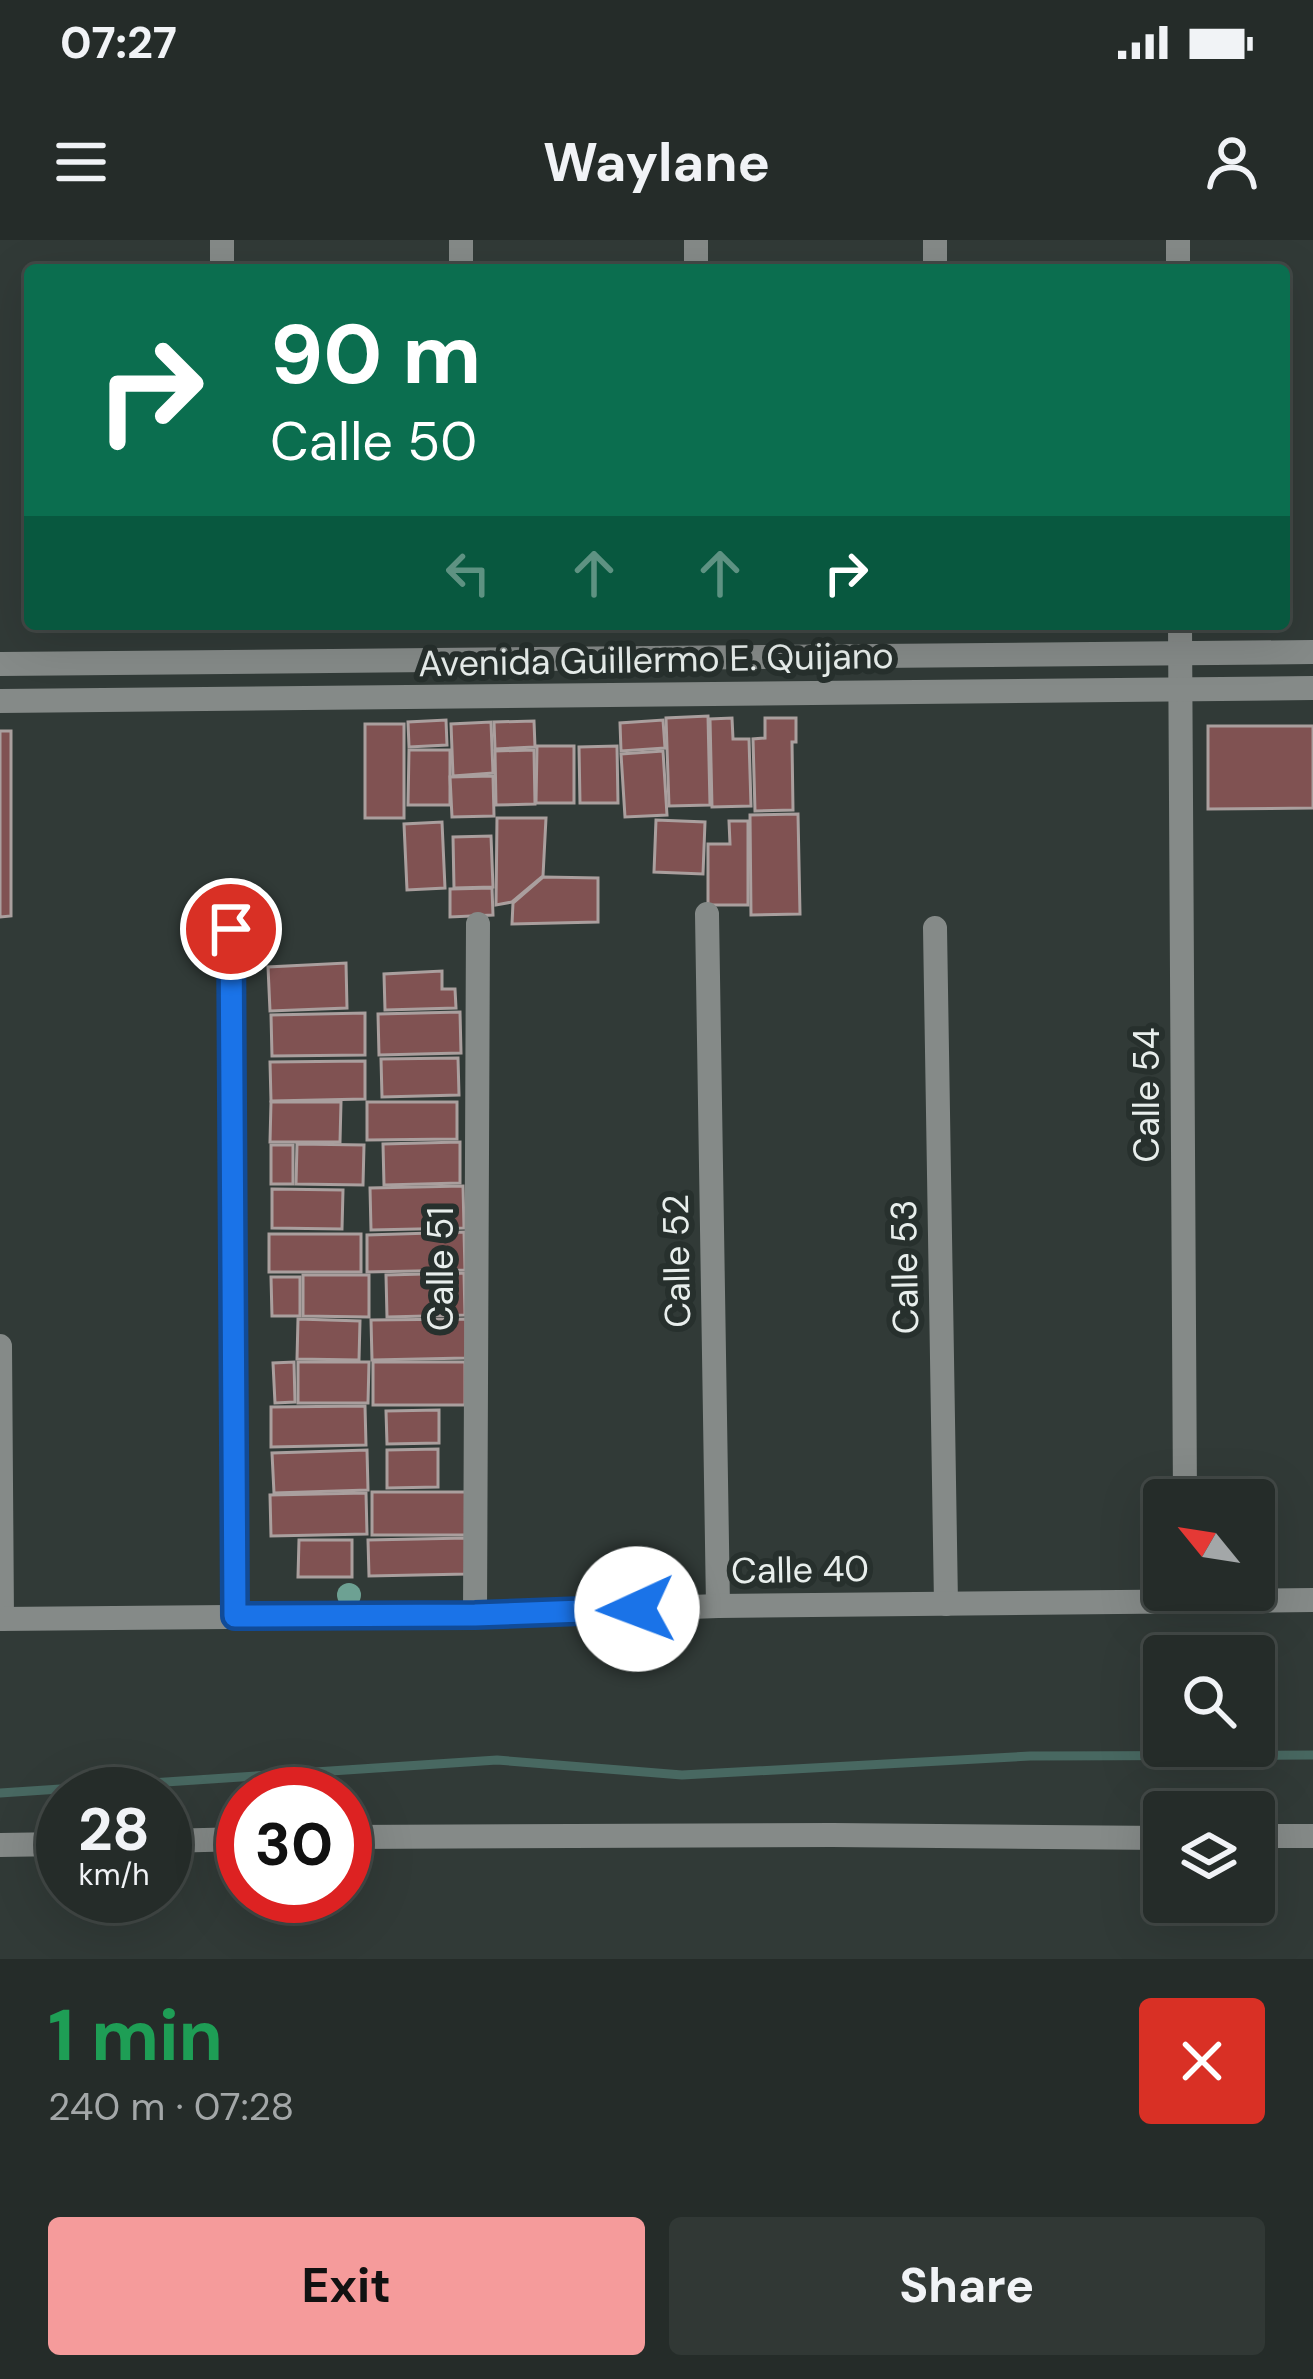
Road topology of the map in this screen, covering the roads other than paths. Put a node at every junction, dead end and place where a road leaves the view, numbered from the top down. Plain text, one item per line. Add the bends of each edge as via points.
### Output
1 (1180, 630) edge
2 (1313, 652) edge
3 (1180, 653) junction
4 (660, 658) junction
5 (106, 663) junction
6 (0, 664) edge
7 (1313, 688) edge
8 (1180, 690) junction
9 (660, 695) junction
10 (105, 700) junction
11 (0, 701) edge
12 (707, 914) dead end
13 (478, 924) dead end
14 (935, 928) dead end
15 (231, 929) dead end
16 (0, 1346) edge
17 (1185, 1479) edge
18 (1143, 1597) edge
19 (1275, 1599) edge
20 (1313, 1600) edge
21 (946, 1604) junction
22 (718, 1606) junction
23 (475, 1615) junction
24 (235, 1616) junction
25 (1, 1619) edge
26 (1313, 1835) edge
27 (1275, 1836) edge
28 (372, 1837) edge
29 (1143, 1838) edge
30 (36, 1844) edge
31 (0, 1845) edge

1 - 3 street, Calle 54
2 - 3 street, Avenida Guillermo E. Quijano
3 - 4 street, Avenida Guillermo E. Quijano
3 - 8 street, Calle 54
4 - 5 street, Avenida Guillermo E. Quijano
4 - 9 street
5 - 6 street, Avenida Guillermo E. Quijano
5 - 10 street
7 - 8 street, Avenida Guillermo E. Quijano
8 - 9 street, Avenida Guillermo E. Quijano
8 - 17 street, Calle 54
9 - 10 street, Avenida Guillermo E. Quijano
10 - 11 street, Avenida Guillermo E. Quijano
12 - 22 street, Calle 52
13 - 23 street, Calle 51
14 - 21 street, Calle 53
15 - 24 street
16 - 25 street
18 - 21 street, Calle 40
19 - 20 street, Calle 40
21 - 22 street, Calle 40
22 - 23 street, Calle 40
23 - 24 street, Calle 40
24 - 25 street, Calle 40
26 - 27 street
28 - 29 street
30 - 31 street

